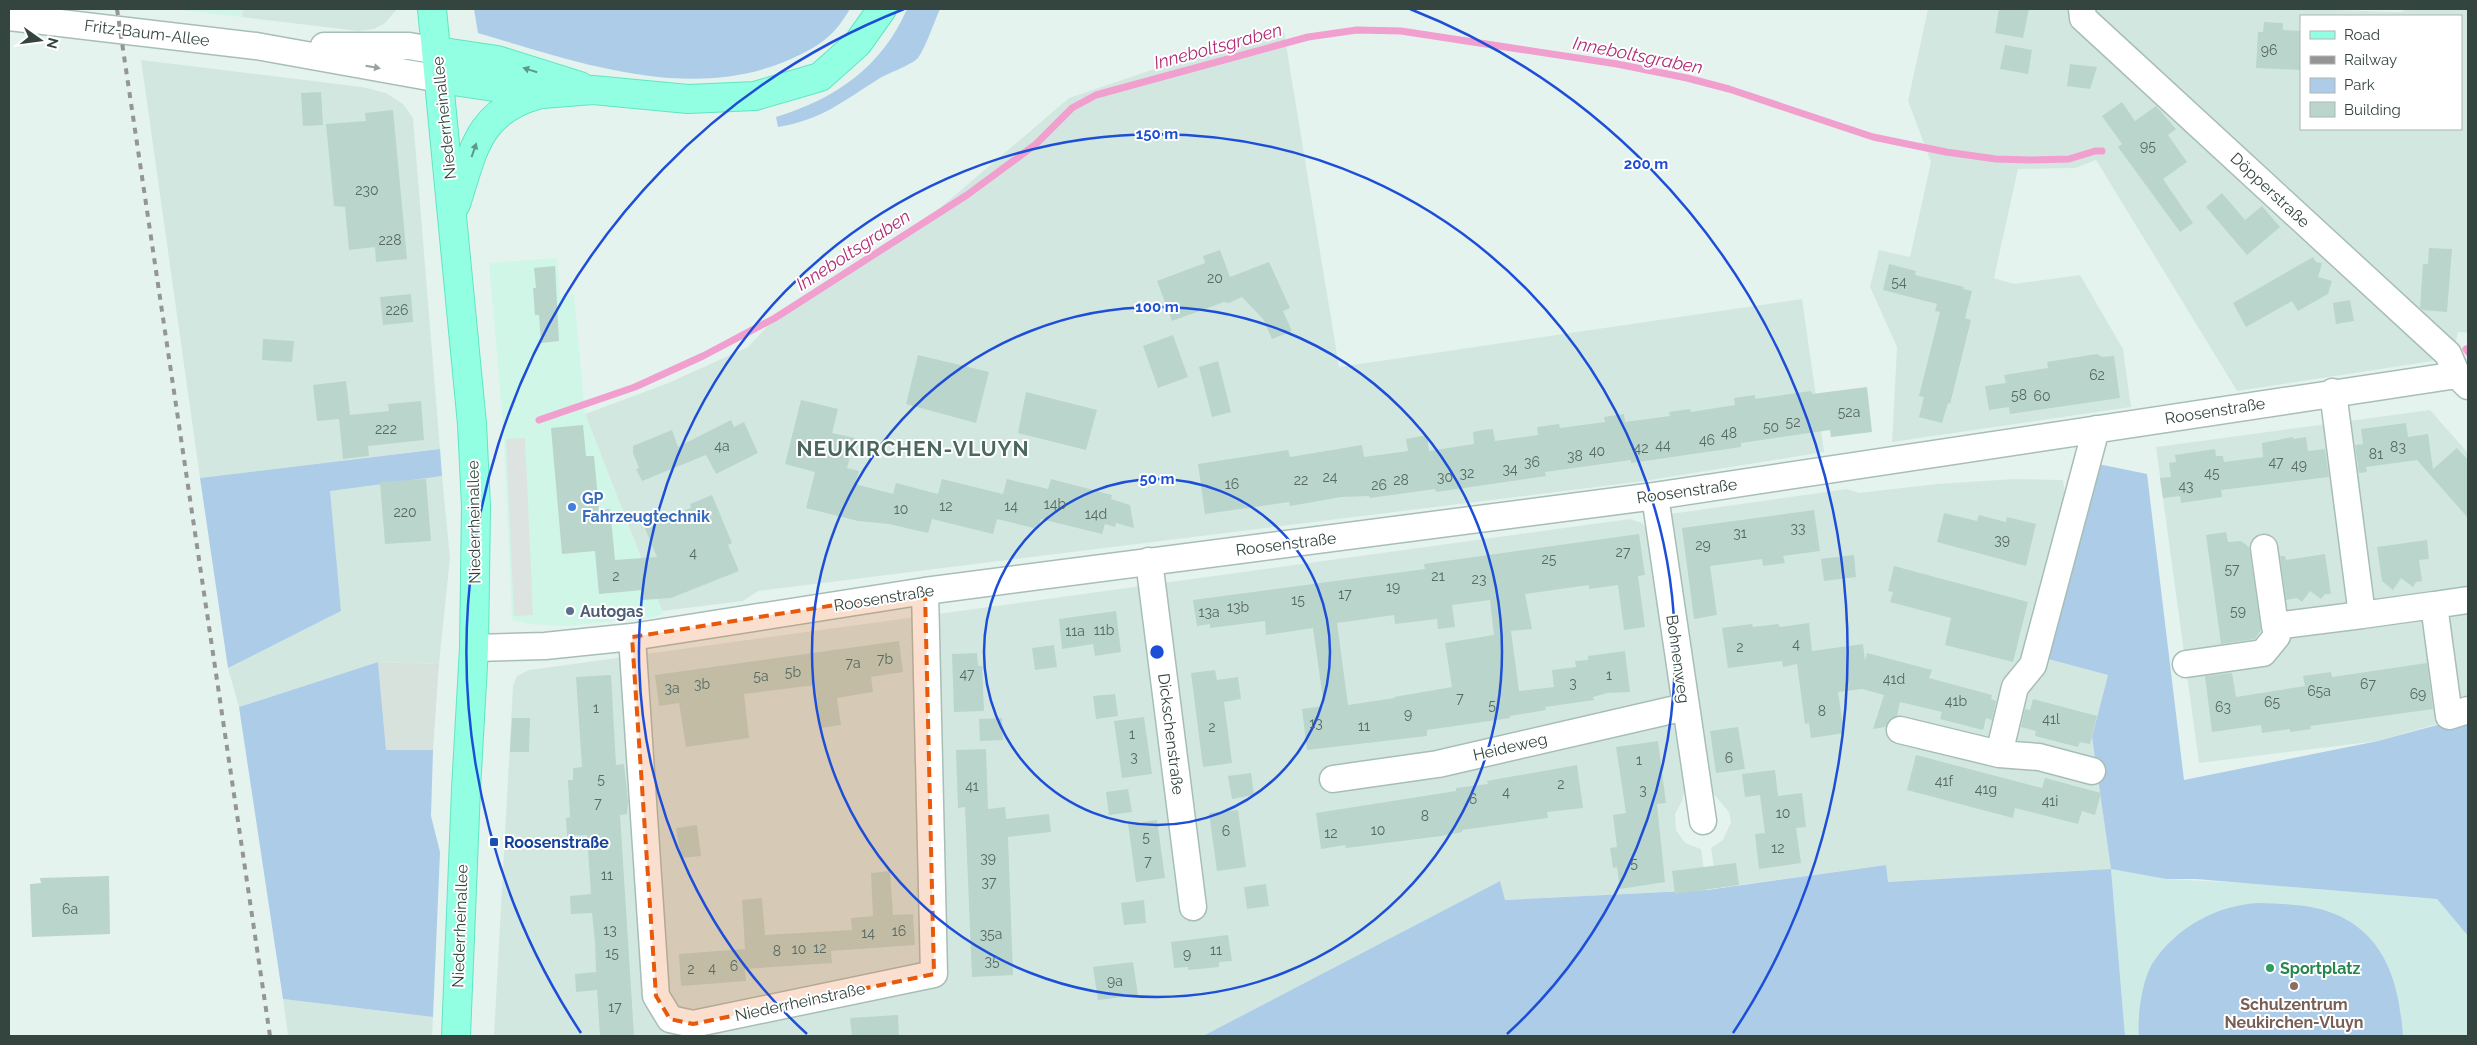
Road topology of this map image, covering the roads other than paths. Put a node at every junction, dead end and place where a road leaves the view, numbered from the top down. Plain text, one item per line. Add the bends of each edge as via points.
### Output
1 (432, 9) edge
2 (882, 9) edge
3 (2082, 9) edge
4 (9, 17) edge
5 (256, 46) junction
6 (437, 51) junction
7 (440, 79) junction
8 (593, 90) junction
9 (542, 94) junction
10 (453, 213) junction
11 (2463, 381) edge
12 (2333, 392) junction
13 (2096, 429) junction
14 (1654, 496) junction
15 (2264, 548) dead end
16 (1149, 561) junction
17 (925, 591) junction
18 (2468, 600) edge
19 (2434, 605) junction
20 (2362, 615) junction
21 (2275, 626) junction
22 (632, 636) junction
23 (474, 648) junction
24 (2186, 664) dead end
25 (1685, 707) junction
26 (2468, 710) edge
27 (1900, 730) dead end
28 (1999, 754) junction
29 (2092, 771) dead end
30 (1333, 779) dead end
31 (1703, 821) dead end
32 (1193, 907) dead end
33 (456, 1036) edge

1 - 6 main road, Niederrheinallee
2 - 8 main road via 858,43 820,77 755,96 688,99
3 - 11 street, Döpperstraße via 2083,18 2448,354
4 - 5 street, Fritz-Baum-Allee
5 - 6 street, Fritz-Baum-Allee via 409,46
5 -> 7 street, Fritz-Baum-Allee
6 - 7 main road, Niederrheinallee
8 -> 6 main road via 497,60
7 - 9 main road
7 - 10 main road, Niederrheinallee
8 - 9 main road
10 -> 9 main road via 476,142 490,120 518,101
10 - 23 main road, Niederrheinallee via 476,506
11 - 12 street, Roosenstraße
12 - 13 street, Roosenstraße
12 - 20 street
13 - 14 street, Roosenstraße
13 - 28 street via 2033,665 2016,686
14 - 16 street, Roosenstraße
14 - 25 street, Bohnenweg
15 - 21 street
16 - 17 street, Roosenstraße
16 - 32 street, Dickschenstraße
17 - 22 street, Roosenstraße
17 - 22 street, Niederrheinstraße via 934,974 693,1024 670,1019 656,996
18 - 19 street
19 - 20 street
19 - 26 street via 2449,716
20 - 21 street
21 - 24 street via 2277,636 2264,653
22 - 23 street, Roosenstraße via 545,646
23 - 33 main road, Niederrheinallee
25 - 30 street, Heideweg via 1438,764
25 - 31 street, Bohnenweg
27 - 28 street
28 - 29 street via 2039,757

